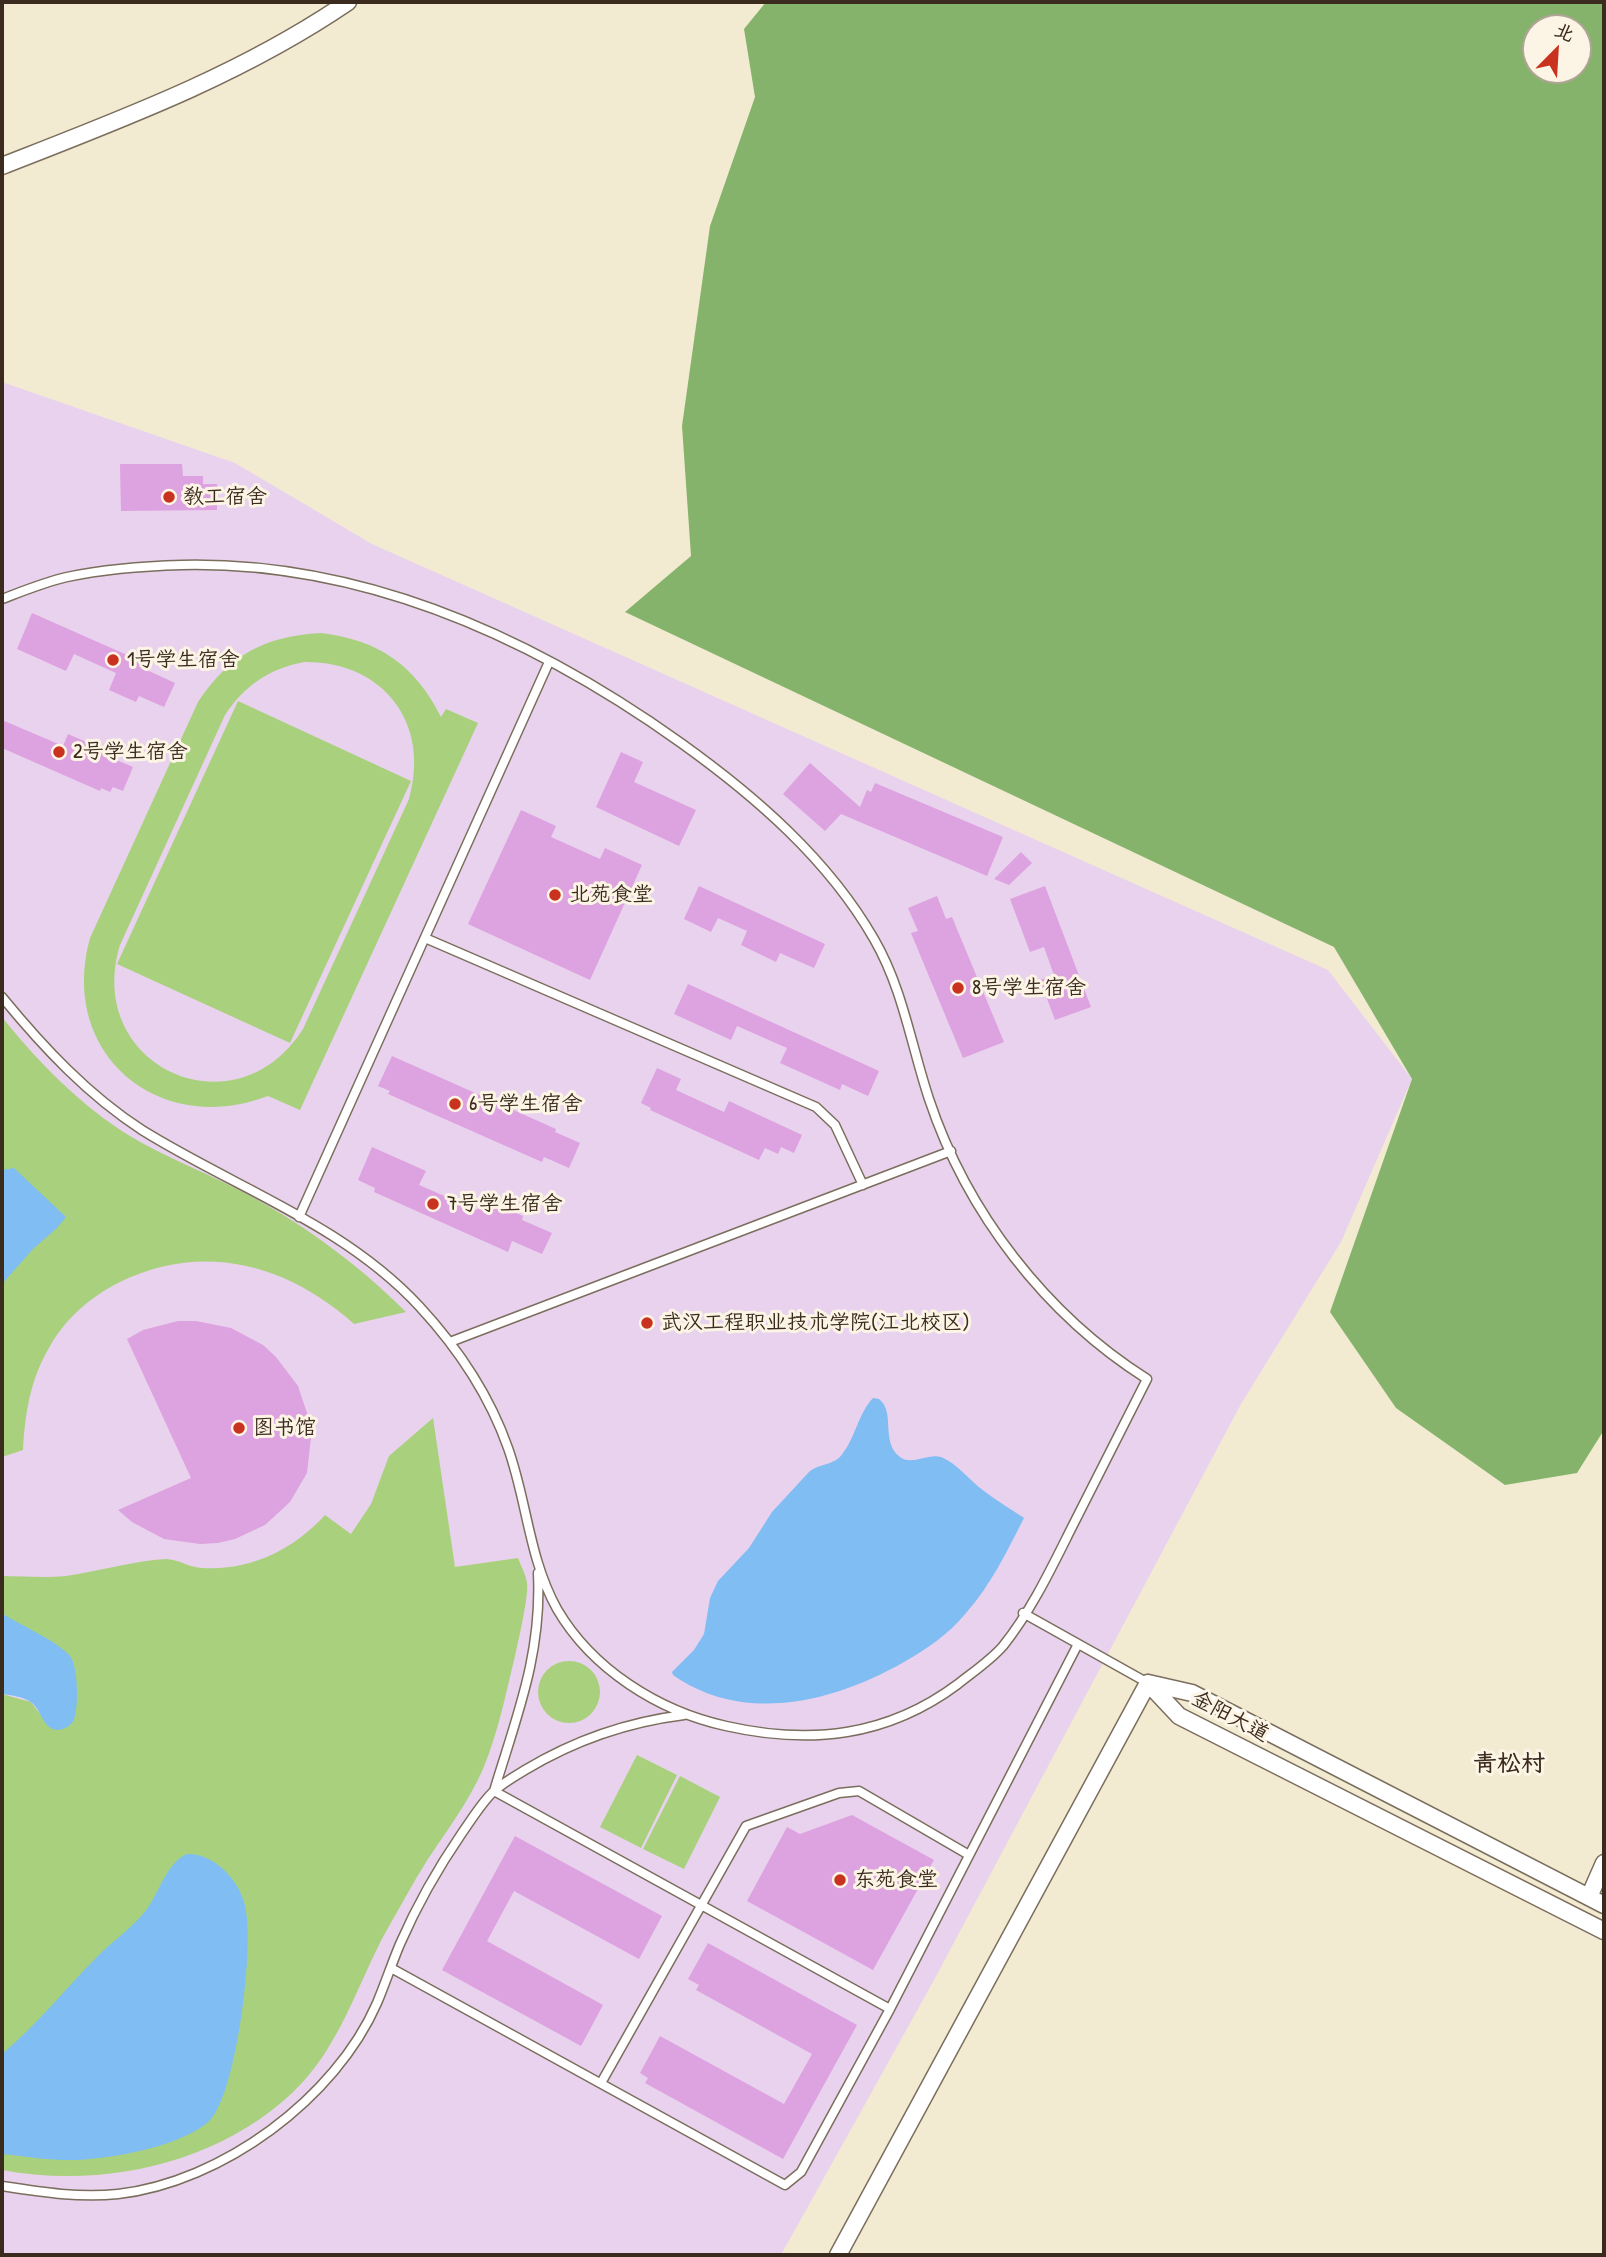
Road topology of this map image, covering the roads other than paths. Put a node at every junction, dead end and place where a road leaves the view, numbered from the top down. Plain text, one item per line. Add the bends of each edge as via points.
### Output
1 (348, 2) edge
2 (2, 166) edge
3 (2, 599) edge
4 (549, 662) junction
5 (425, 937) junction
6 (2, 997) edge
7 (951, 1151) junction
8 (863, 1185) junction
9 (299, 1217) junction
10 (450, 1342) junction
11 (538, 1563) junction
12 (1023, 1614) junction
13 (1077, 1644) junction
14 (1147, 1683) junction
15 (687, 1714) junction
16 (494, 1791) junction
17 (968, 1855) junction
18 (1604, 1863) edge
19 (1589, 1898) junction
20 (701, 1905) junction
21 (1604, 1905) edge
22 (1604, 1931) edge
23 (391, 1968) junction
24 (890, 2009) junction
25 (601, 2083) junction
26 (2, 2186) edge
27 (838, 2255) edge

1 - 2 street via 201,86
3 - 4 lane via 66,577 110,570 199,565 286,571 412,600
4 - 5 lane
4 - 7 lane via 636,712 730,779 788,831 850,902 896,985 924,1082
5 - 8 lane via 816,1107 835,1125
5 - 9 lane
6 - 9 lane via 68,1070 112,1109
7 - 8 lane
7 - 12 lane via 998,1236 1043,1292 1091,1339 1147,1379 1045,1580
8 - 10 lane
9 - 10 lane via 342,1241 389,1277
10 - 11 lane via 487,1399 508,1448
11 - 15 lane via 558,1609 587,1649 624,1681
11 - 16 lane via 539,1615 532,1665
12 - 13 lane
12 - 15 lane via 1002,1647 977,1669 929,1703 883,1724 795,1737 759,1734
13 - 14 lane
13 - 17 lane
14 - 19 street, 金阳大道 via 1192,1693
14 - 22 street, 金阳大道 via 1179,1716
14 - 27 street
15 - 16 lane via 596,1736 541,1761
16 - 20 lane
16 - 23 lane via 432,1880
17 - 20 lane via 859,1791 839,1793 746,1826
17 - 24 lane
18 - 19 street
19 - 21 street, 金阳大道
20 - 24 lane
20 - 25 lane
23 - 25 lane
23 - 26 lane via 365,2027 318,2088 279,2124 213,2165 166,2183 119,2193 72,2195
24 - 25 lane via 801,2172 785,2185

